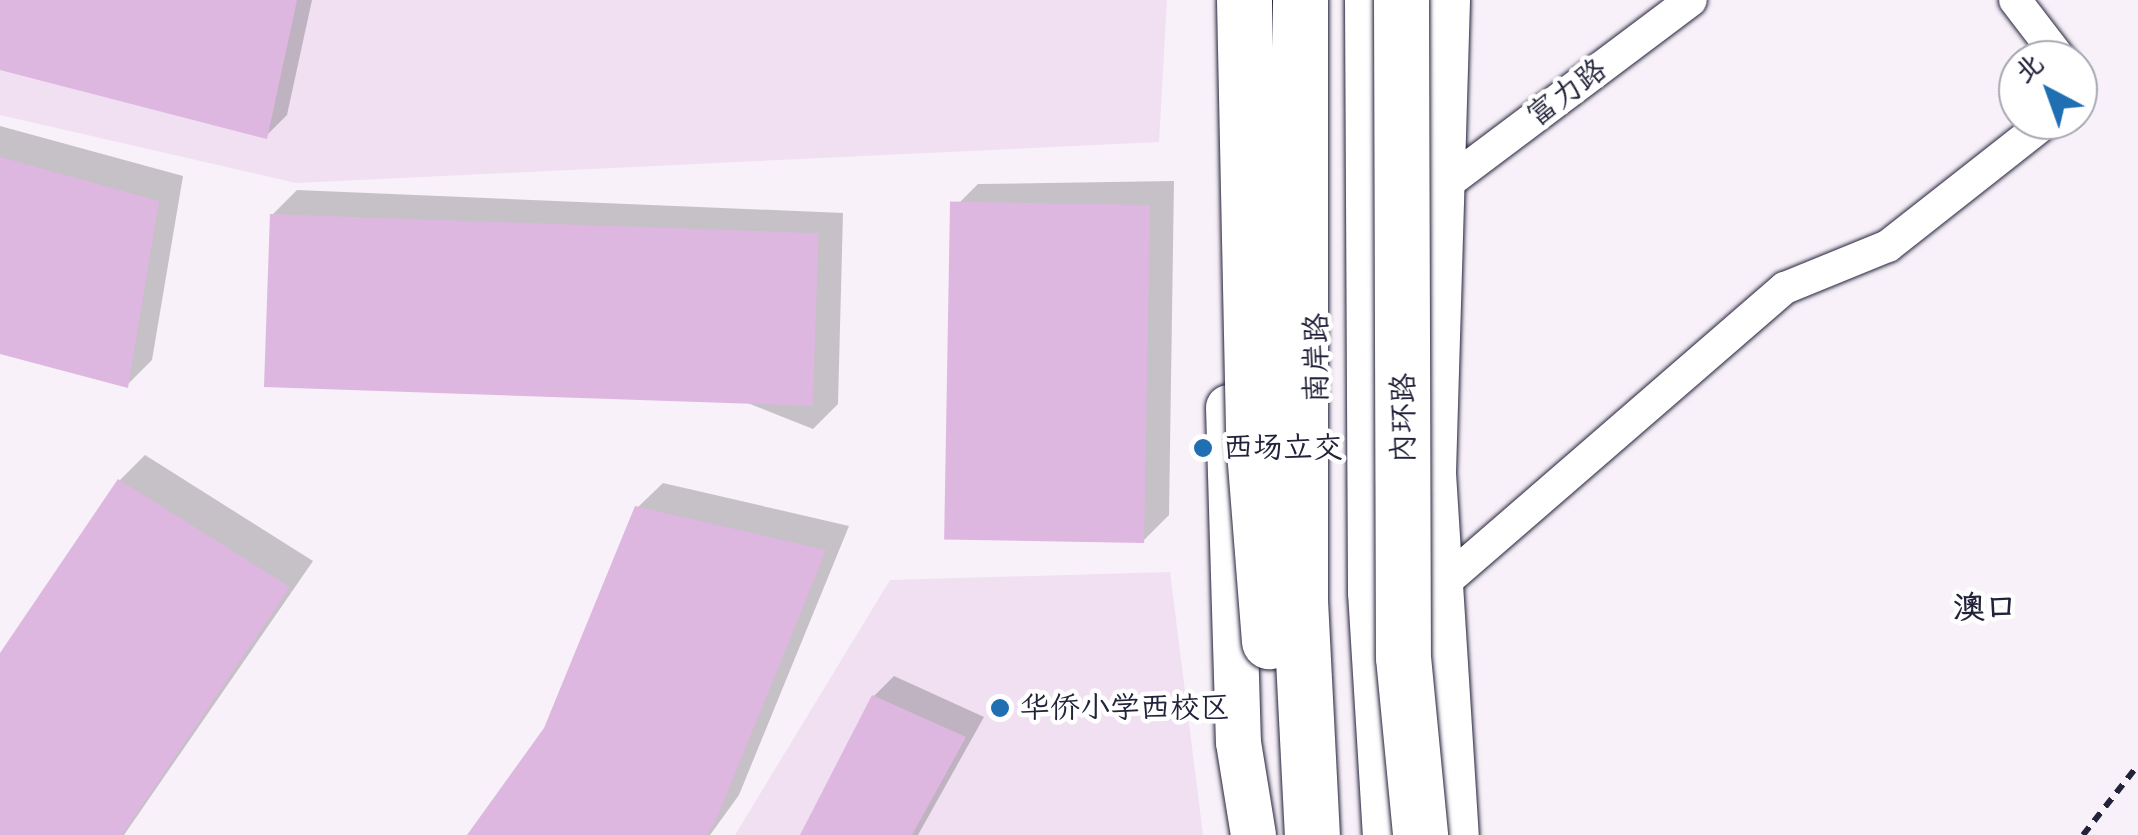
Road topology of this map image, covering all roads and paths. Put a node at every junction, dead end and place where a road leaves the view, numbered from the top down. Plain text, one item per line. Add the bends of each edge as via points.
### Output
1 (1370, 0) edge
2 (1401, 0) edge
3 (1448, 0) edge
4 (1691, 0) edge
5 (2015, 0) edge
6 (1310, 6) edge
7 (1233, 9) edge
8 (2046, 40) edge
9 (2023, 140) edge
10 (1442, 187) junction
11 (1228, 294) junction
12 (1316, 432) junction
13 (1437, 590) junction
14 (1373, 592) junction
15 (2138, 765) edge
16 (1325, 833) edge
17 (1253, 835) edge
18 (1388, 835) edge
19 (1420, 835) edge
20 (1456, 835) edge
21 (2083, 835) edge

1 - 14 main road, 南岸路
2 - 19 highway, 内环路, bridge via 1403,657
3 - 10 main road
4 - 10 street, 富力路
5 - 8 street
6 - 12 main road, 南岸路
6 - 16 highway, bridge via 1300,600
7 - 11 main road
7 - 16 highway, bridge via 1264,606 1282,717
9 - 13 street via 1888,246 1785,288
10 - 13 main road via 1433,473
11 - 12 main road
11 - 17 main road via 1228,566 1238,742
12 - 16 main road, 南岸路
13 - 14 street
13 - 20 main road
14 - 18 main road, 南岸路
15 - 21 path

